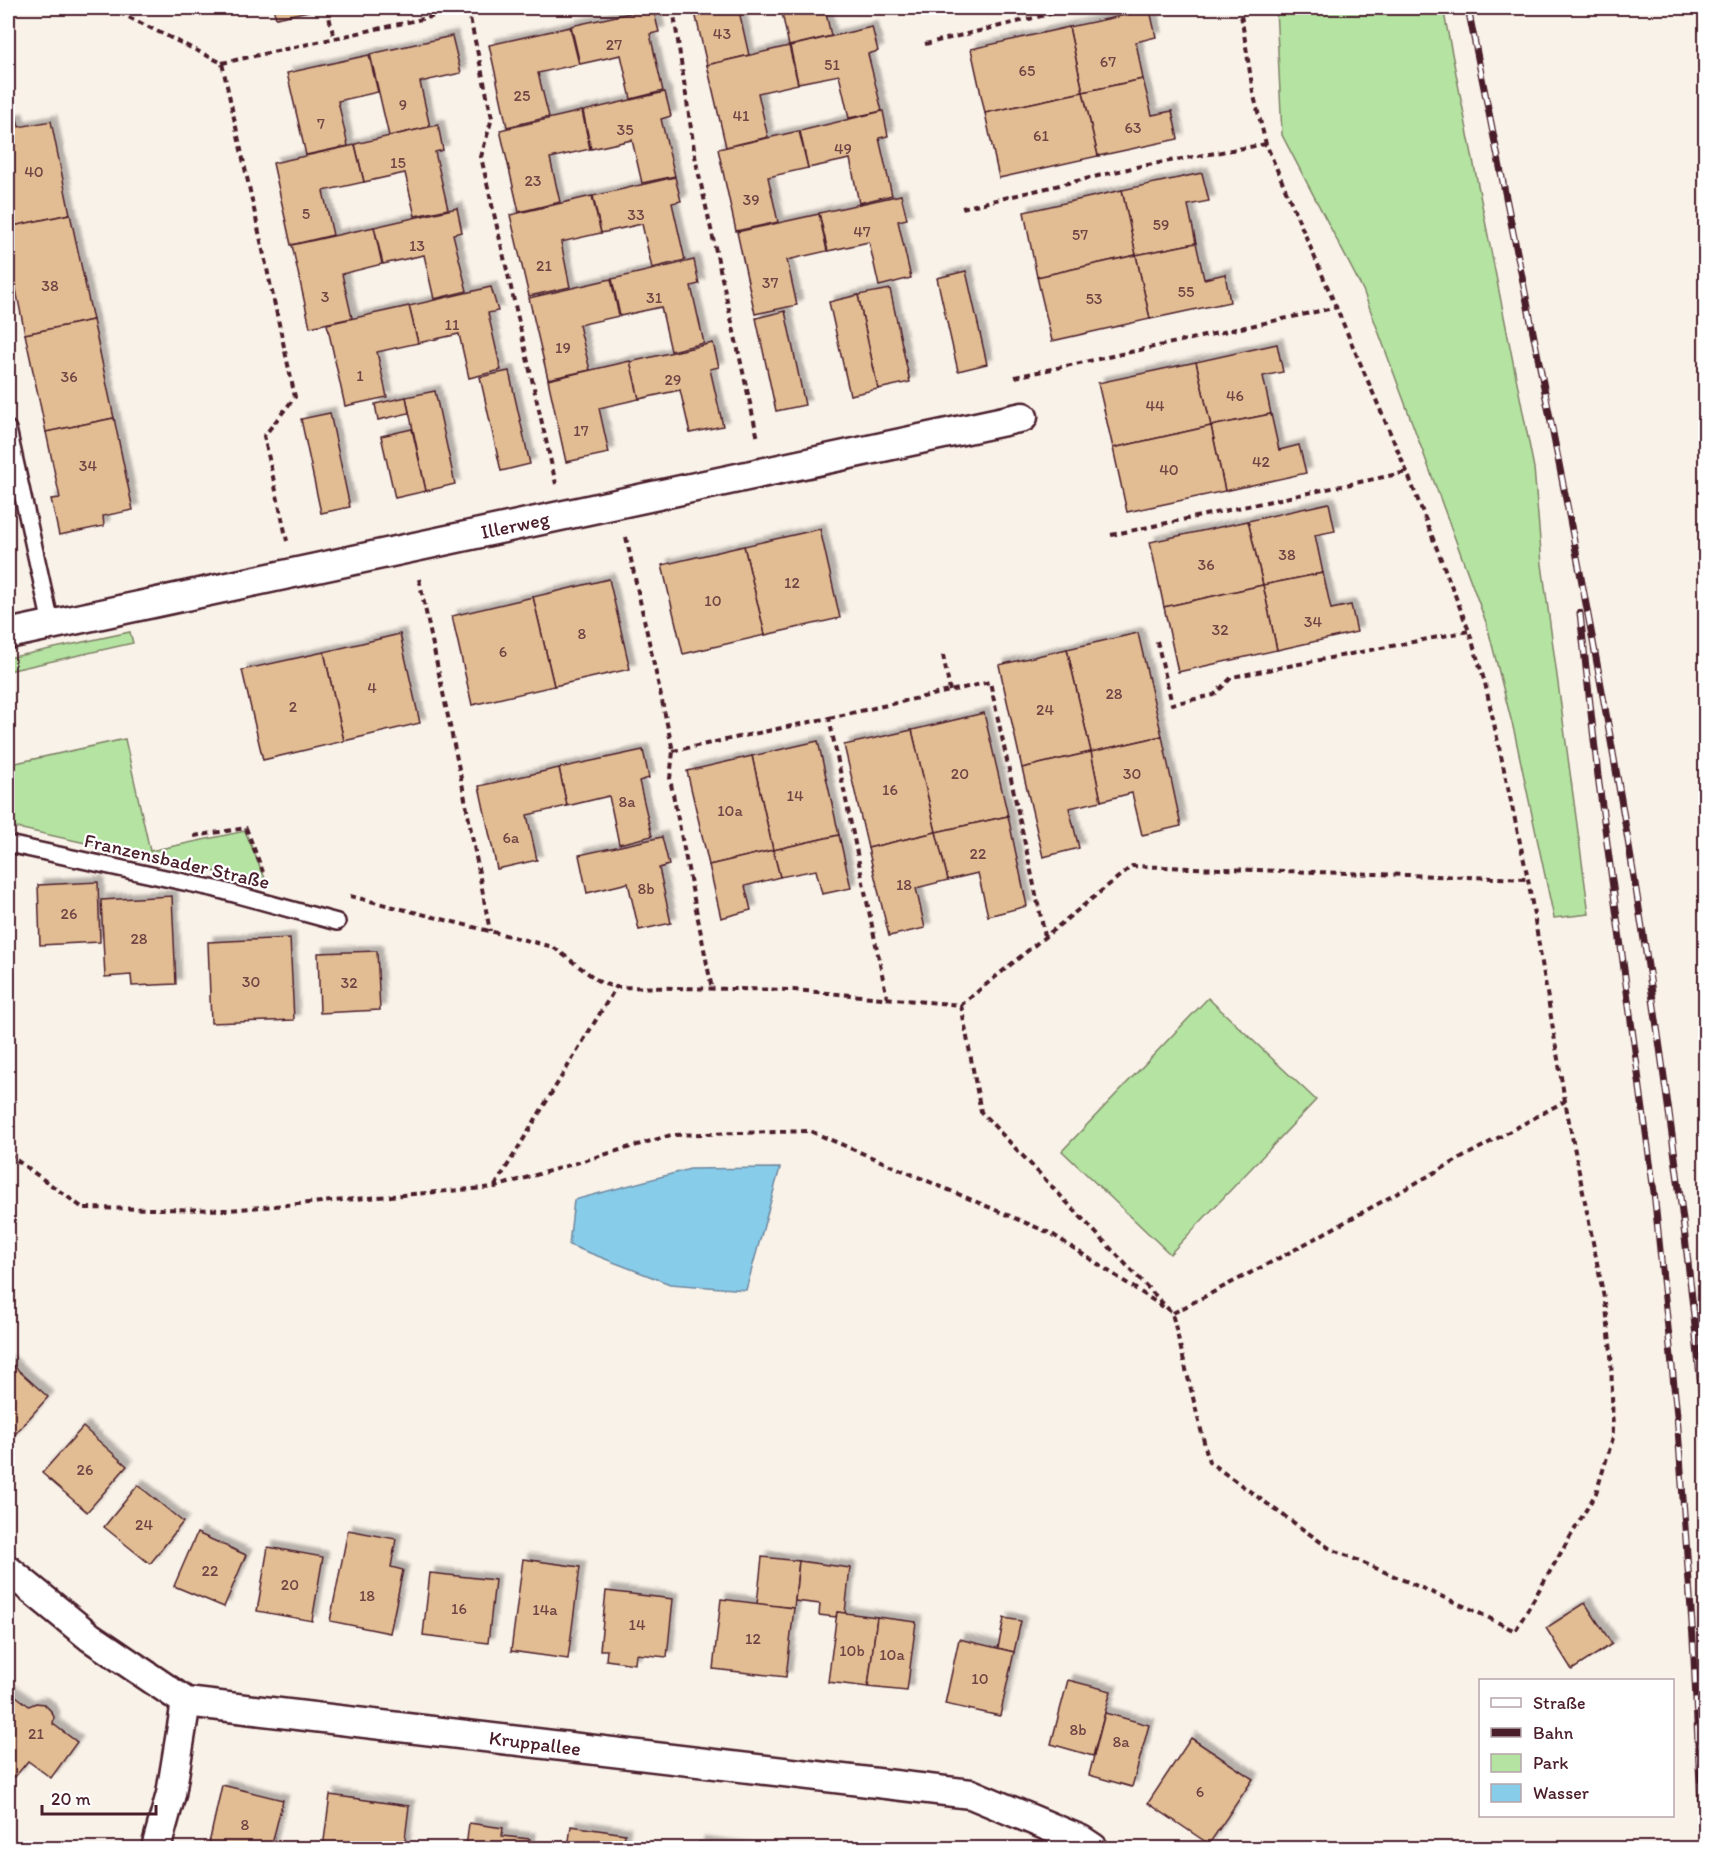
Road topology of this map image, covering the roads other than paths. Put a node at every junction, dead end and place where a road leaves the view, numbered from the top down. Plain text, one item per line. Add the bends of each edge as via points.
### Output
1 (1023, 417) dead end
2 (8, 429) edge
3 (51, 624) junction
4 (8, 634) edge
5 (8, 844) edge
6 (337, 922) dead end
7 (8, 1569) edge
8 (186, 1702) junction
9 (156, 1848) edge
10 (1093, 1848) edge

1 - 3 street, Illerweg
2 - 3 lane
3 - 4 street, Illerweg
5 - 6 lane, Franzensbader Straße via 216,889
7 - 8 street, Kruppallee via 90,1636
8 - 9 street via 171,1794
8 - 10 street, Kruppallee via 971,1794

